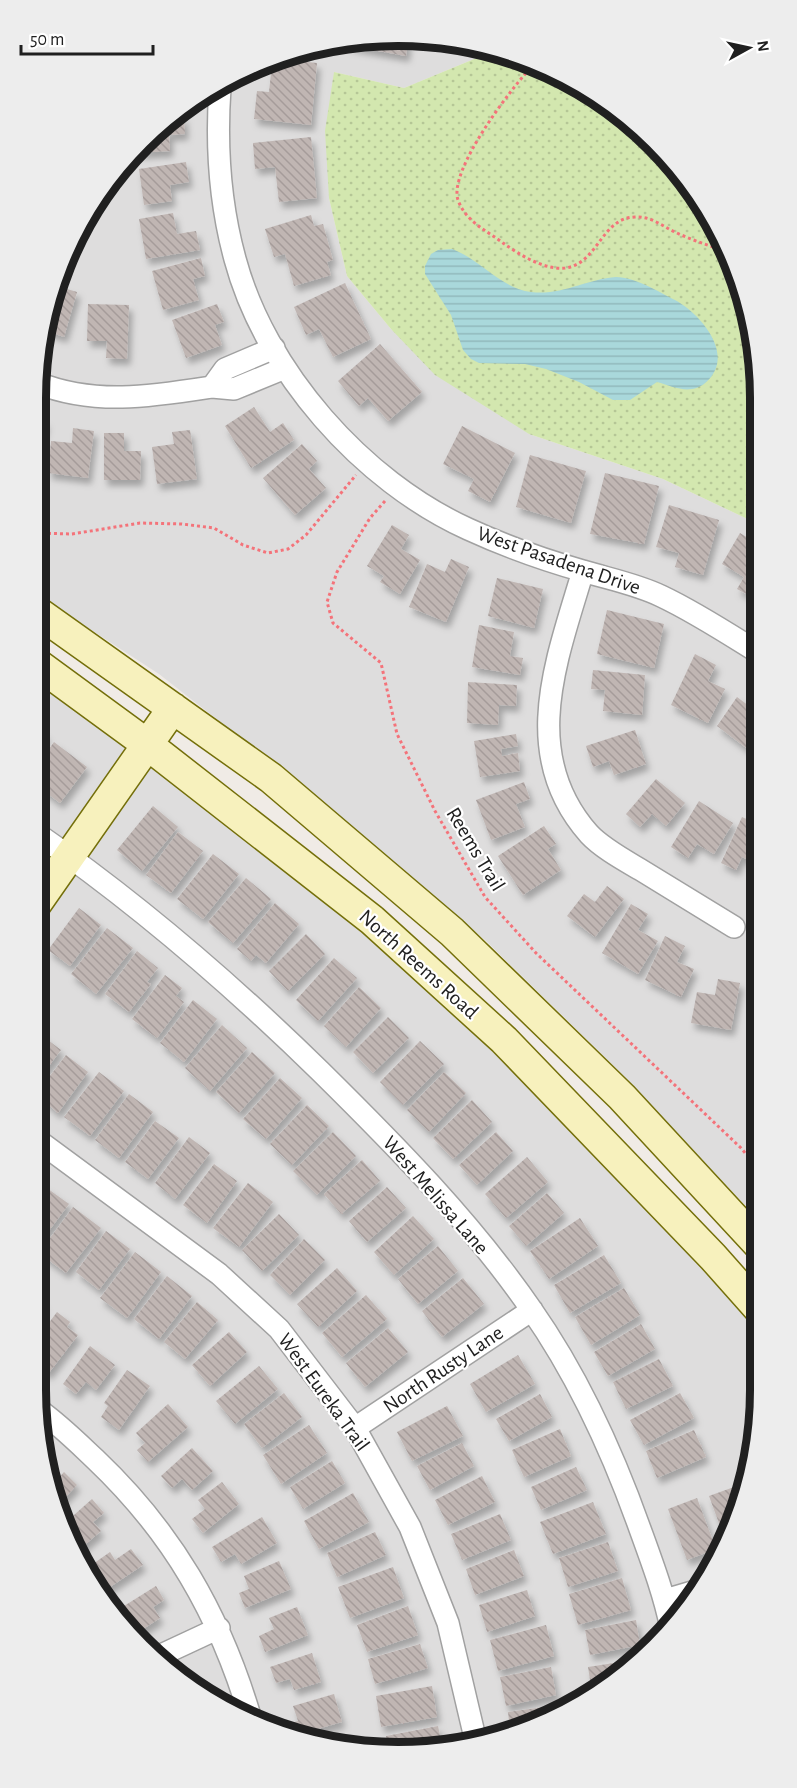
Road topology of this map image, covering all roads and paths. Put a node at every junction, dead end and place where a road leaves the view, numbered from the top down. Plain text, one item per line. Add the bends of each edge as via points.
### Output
1 (527, 71) edge
2 (220, 96) edge
3 (716, 248) edge
4 (274, 348) junction
5 (285, 368) junction
6 (47, 386) edge
7 (212, 387) junction
8 (368, 462) junction
9 (400, 487) junction
10 (47, 533) edge
11 (583, 571) junction
12 (47, 620) edge
13 (750, 648) edge
14 (47, 671) edge
15 (173, 708) junction
16 (148, 745) junction
17 (47, 840) edge
18 (70, 856) junction
19 (47, 888) edge
20 (734, 927) dead end
21 (47, 1147) edge
22 (750, 1159) edge
23 (750, 1236) edge
24 (750, 1299) edge
25 (532, 1310) junction
26 (47, 1416) edge
27 (355, 1428) junction
28 (685, 1594) edge
29 (665, 1600) junction
30 (668, 1616) edge
31 (219, 1628) junction
32 (165, 1653) edge
33 (247, 1707) edge
34 (474, 1733) edge

1 - 3 path via 468,156 459,179 457,198 478,227 516,252 554,268 580,264 618,222 635,216 653,219 674,232
2 - 4 street, West Pasadena Drive via 218,137 223,195 235,259 253,309
4 - 5 street, West Pasadena Drive
4 - 7 street via 225,369
5 - 7 street via 234,389
5 - 8 street, West Pasadena Drive via 337,435
6 - 7 street via 84,396 118,398
8 - 9 street, West Pasadena Drive
8 - 10 path via 306,535 288,549 268,553 243,545 214,528 182,524 140,523 72,534
9 - 11 street, West Pasadena Drive via 432,511 467,529
9 - 22 path, Reems Trail via 370,518 337,572 327,602 333,622 381,663 398,734 435,811 485,897 536,953
11 - 13 street, West Pasadena Drive via 661,596
11 - 20 street via 556,661 547,711 549,749 564,800 590,835
12 - 15 main road, North Reems Road
14 - 16 main road, North Reems Road
15 - 16 main road
15 - 23 main road, North Reems Road via 271,778 452,932 622,1097
16 - 18 main road
16 - 24 main road, North Reems Road via 372,920 504,1040
17 - 18 street, West Melissa Lane
18 - 19 main road
18 - 25 street, West Melissa Lane via 248,1001 338,1089 453,1208
21 - 27 street, West Eureka Trail via 219,1274 279,1329
25 - 27 street, North Rusty Lane
25 - 29 street, West Melissa Lane via 578,1388 618,1469
26 - 31 street via 132,1494 173,1547
27 - 34 street, West Eureka Trail via 410,1527 448,1623
28 - 29 street
29 - 30 street, West Melissa Lane
31 - 32 street
31 - 33 street

